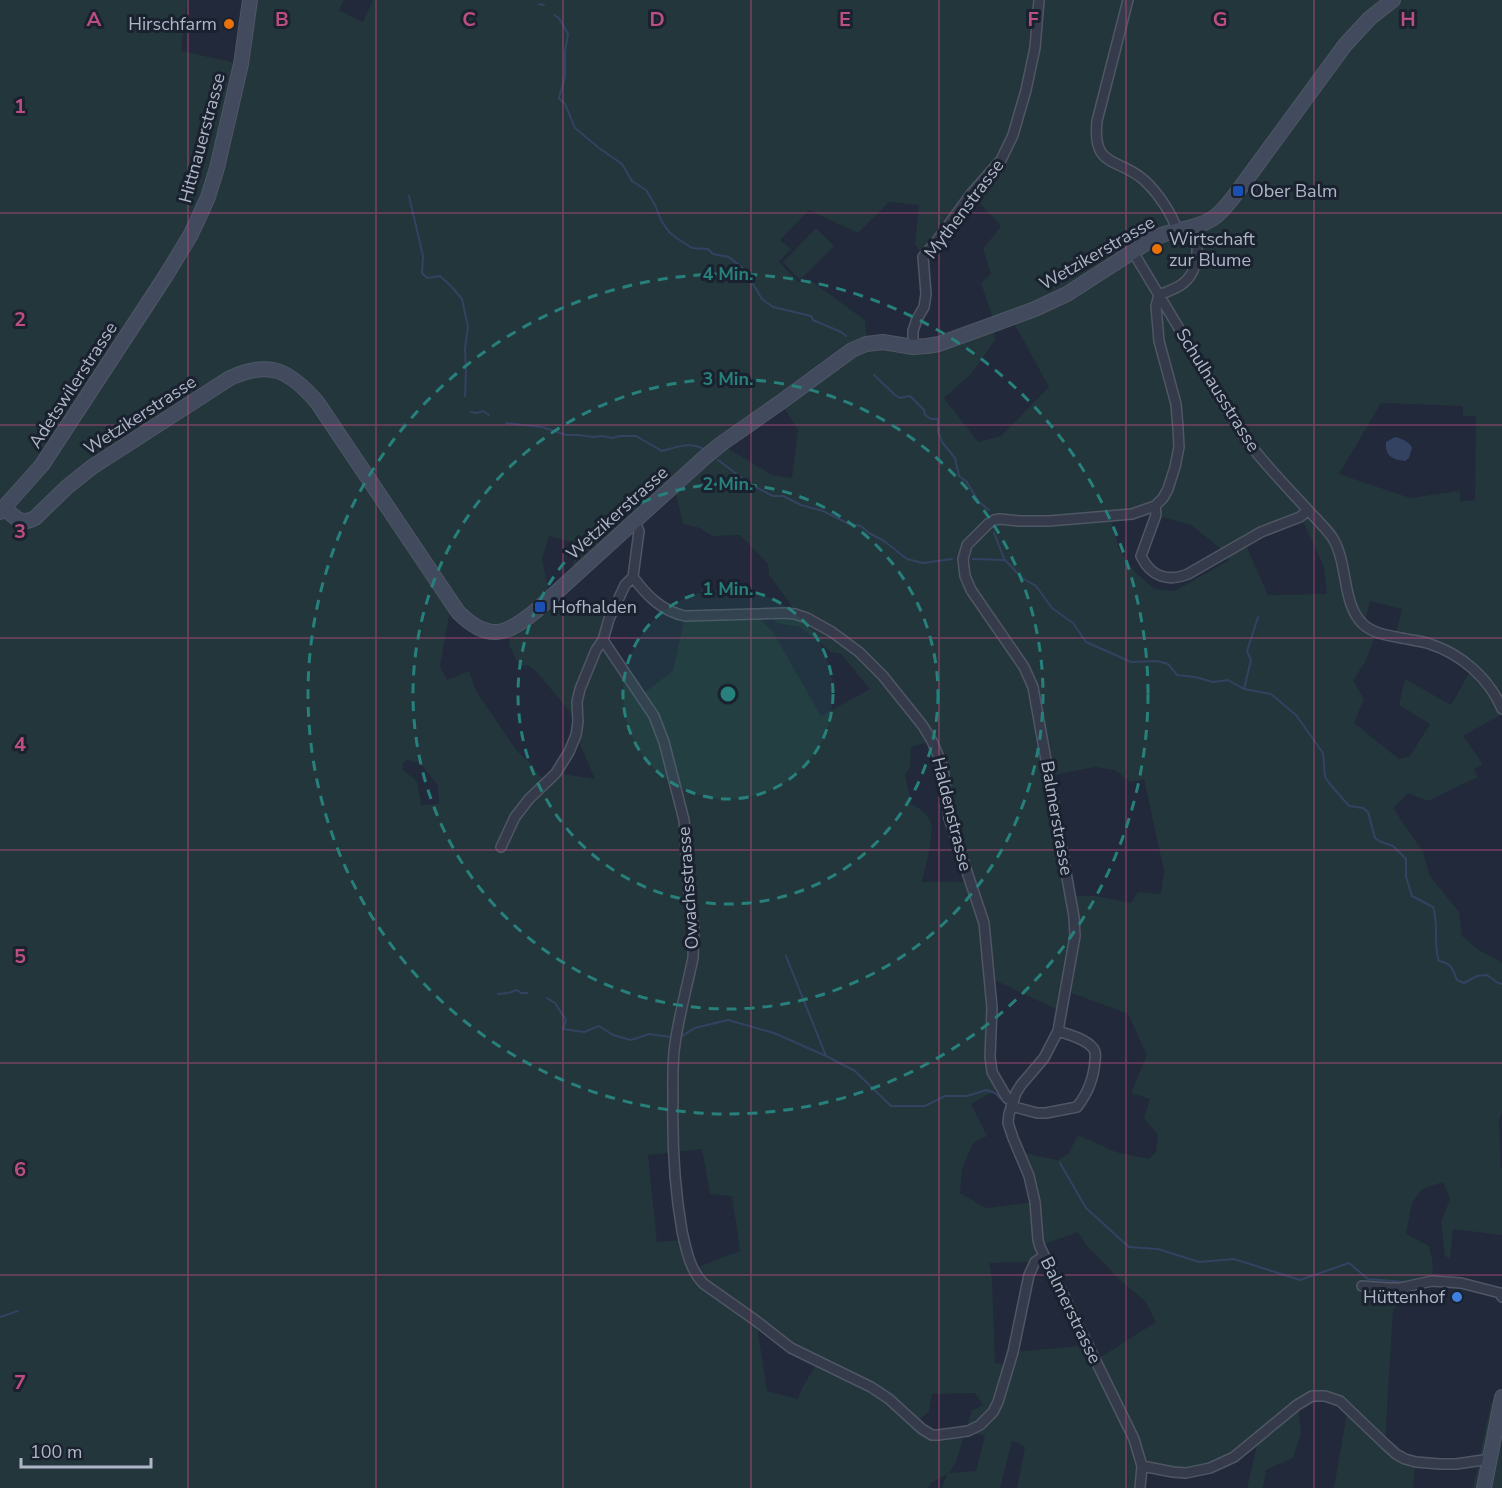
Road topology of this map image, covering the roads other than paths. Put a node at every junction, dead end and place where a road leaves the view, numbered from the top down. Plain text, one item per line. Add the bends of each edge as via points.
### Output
1 (250, 0) edge
2 (1039, 0) edge
3 (1128, 0) edge
4 (1393, 0) edge
5 (1194, 226) junction
6 (1177, 230) junction
7 (1133, 252) junction
8 (165, 278) joint
9 (1159, 296) junction
10 (913, 347) junction
11 (1155, 506) junction
12 (2, 510) edge
13 (1308, 510) junction
14 (634, 521) junction
15 (633, 577) junction
16 (603, 640) junction
17 (1502, 709) edge
18 (501, 847) dead end
19 (1058, 1031) junction
20 (1012, 1103) junction
21 (1044, 1256) junction
22 (1502, 1281) edge
23 (1362, 1286) dead end
24 (1501, 1295) edge
25 (1502, 1397) edge
26 (1490, 1459) junction
27 (1142, 1466) junction
28 (1140, 1488) edge
29 (1484, 1488) edge

1 - 8 street, Hittnauerstrasse via 241,64 217,168 199,217
2 - 10 street, Mythenstrasse via 1029,80 1013,135 1001,160 923,257 926,294 913,331
3 - 6 street via 1097,121 1097,147 1115,164 1142,178 1173,217
4 - 5 street, Wetzikerstrasse via 1345,45 1221,212
5 - 6 street, Wetzikerstrasse
5 - 9 street via 1198,254 1189,278
6 - 7 street, Wetzikerstrasse via 1154,238
7 - 9 street, Schulhausstrasse
7 - 10 street, Wetzikerstrasse via 1035,309 939,344
8 - 12 street, Adetswilerstrasse via 42,465
9 - 11 street via 1159,341 1176,404 1179,447 1168,489
9 - 13 street, Schulhausstrasse via 1245,438
10 - 14 street, Wetzikerstrasse via 883,342 852,350 721,444
11 - 13 street via 1156,515 1141,556 1146,566 1163,577 1176,578
11 - 19 street, Balmerstrasse via 1132,514 1049,521 994,520 967,545 963,559 971,590 1024,667 1033,687 1074,917 1075,936
12 - 14 street, Wetzikerstrasse via 19,520 35,518 92,467 210,390 240,374 266,369 291,376 317,402 451,603 477,628 502,632 522,622
13 - 17 street, Schulhausstrasse via 1332,537 1341,556 1350,603 1364,625 1377,633 1430,644 1456,656 1487,682
14 - 15 street via 639,531
15 - 16 street via 625,585
15 - 20 street, Haldenstrasse via 657,604 675,614 785,613 807,618 859,652 923,726 943,767 950,818 984,923 992,1008 992,1072
16 - 18 street via 580,689 576,735 569,752 556,773 515,817
16 - 21 street, Owachsstrasse via 654,716 684,820 694,945 675,1043 672,1148 684,1240 698,1278 792,1347 871,1387 922,1429 938,1436 968,1431 993,1412 1013,1352 1029,1275 1035,1262
19 - 20 street, Balmerstrasse
19 - 20 street via 1088,1043 1096,1052 1094,1076 1084,1098 1077,1107 1046,1113
20 - 21 street, Balmerstrasse via 1008,1123 1029,1176
21 - 27 street, Balmerstrasse via 1134,1439
22 - 24 street
23 - 24 street via 1400,1288 1432,1281 1461,1282
25 - 26 street
26 - 27 street via 1456,1464 1405,1459 1340,1401 1312,1396 1234,1456 1210,1468 1186,1473
26 - 29 street
27 - 28 street, Balmerstrasse

